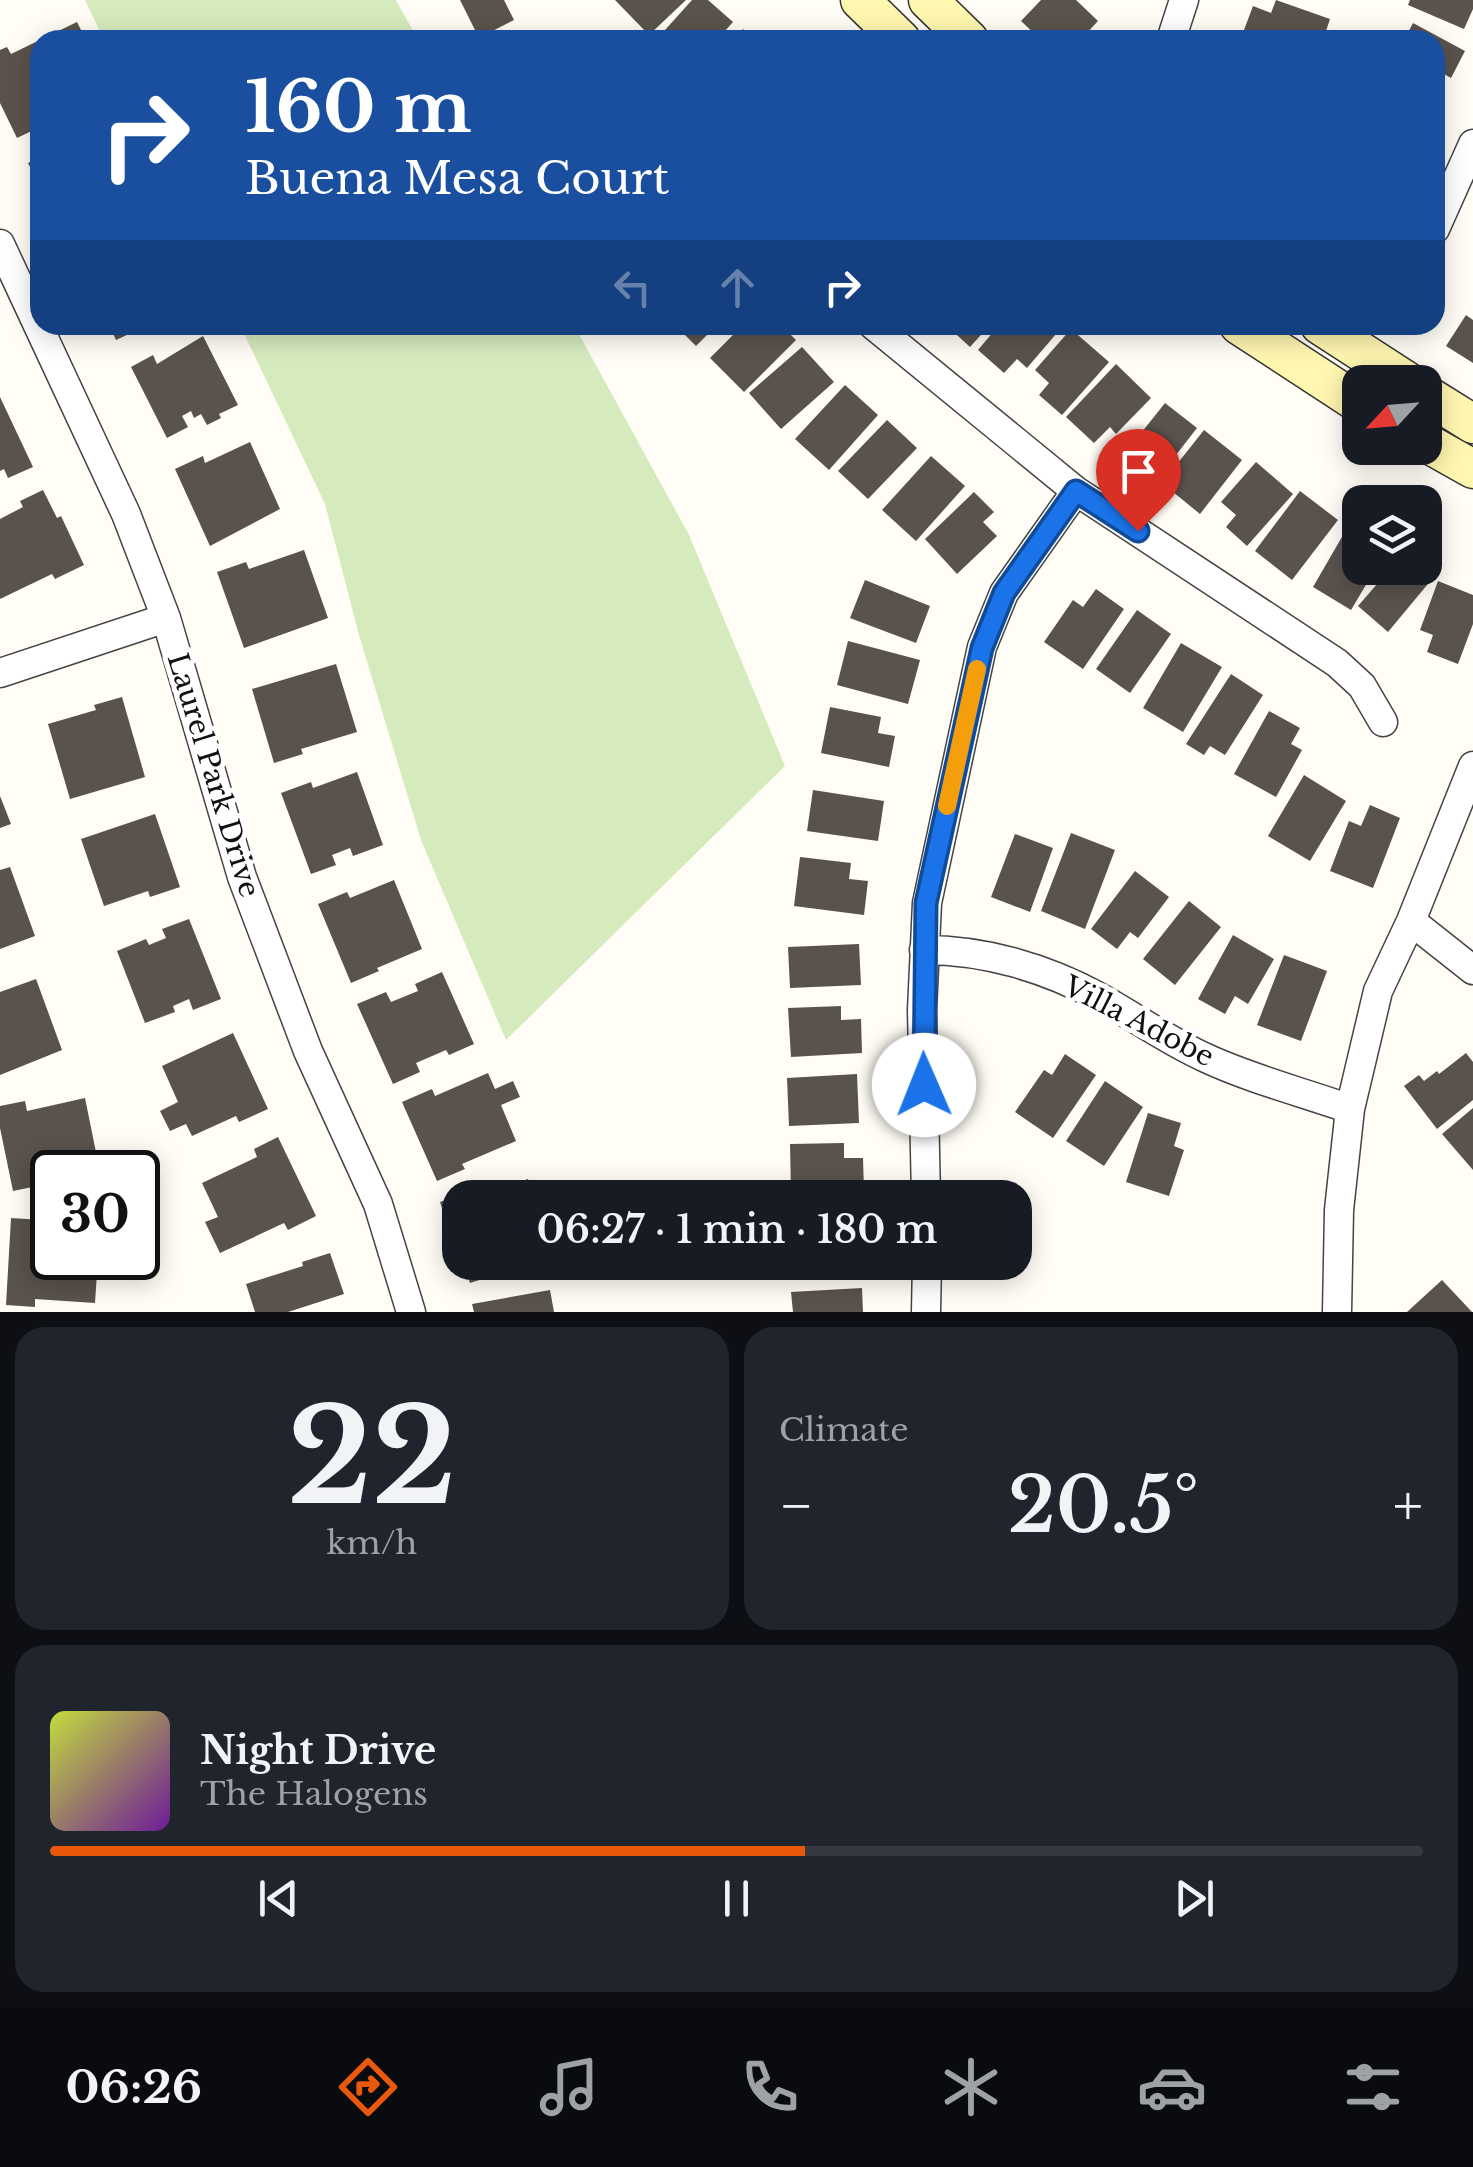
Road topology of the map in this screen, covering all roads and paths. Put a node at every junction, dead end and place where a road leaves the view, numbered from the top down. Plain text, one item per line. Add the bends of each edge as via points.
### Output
1 (860, 0) edge
2 (928, 0) edge
3 (1184, 0) edge
4 (891, 30) edge
5 (958, 30) edge
6 (1174, 30) edge
7 (1473, 144) edge
8 (1445, 207) edge
9 (0, 244) edge
10 (30, 308) edge
11 (42, 335) edge
12 (885, 335) edge
13 (1254, 335) edge
14 (1335, 335) edge
15 (1382, 365) edge
16 (1342, 392) edge
17 (1442, 405) edge
18 (1473, 424) edge
19 (1442, 452) edge
20 (1473, 469) edge
21 (1076, 491) junction
22 (166, 618) junction
23 (0, 674) edge
24 (1383, 722) dead end
25 (1473, 766) edge
26 (1411, 921) junction
27 (924, 950) junction
28 (1473, 970) edge
29 (1350, 1109) junction
30 (926, 1180) edge
31 (927, 1280) edge
32 (411, 1312) edge
33 (926, 1312) edge
34 (1336, 1312) edge

1 - 4 main road
2 - 5 main road
3 - 6 street
7 - 8 street
9 - 10 street, Laurel Park Drive
11 - 22 street, Laurel Park Drive
12 - 21 street
13 - 16 main road
14 - 15 main road
17 - 18 main road
19 - 20 main road
21 - 24 street via 1336,663 1362,686
21 - 27 street via 1004,593 982,648 926,903
22 - 23 street
22 - 32 street, Laurel Park Drive via 242,877 308,1051 378,1204
25 - 26 street
26 - 28 street
26 - 29 street via 1378,991
27 - 29 street, Villa Adobe via 994,956 1046,973 1208,1059
27 - 30 street
29 - 34 street via 1338,1210
31 - 33 street

